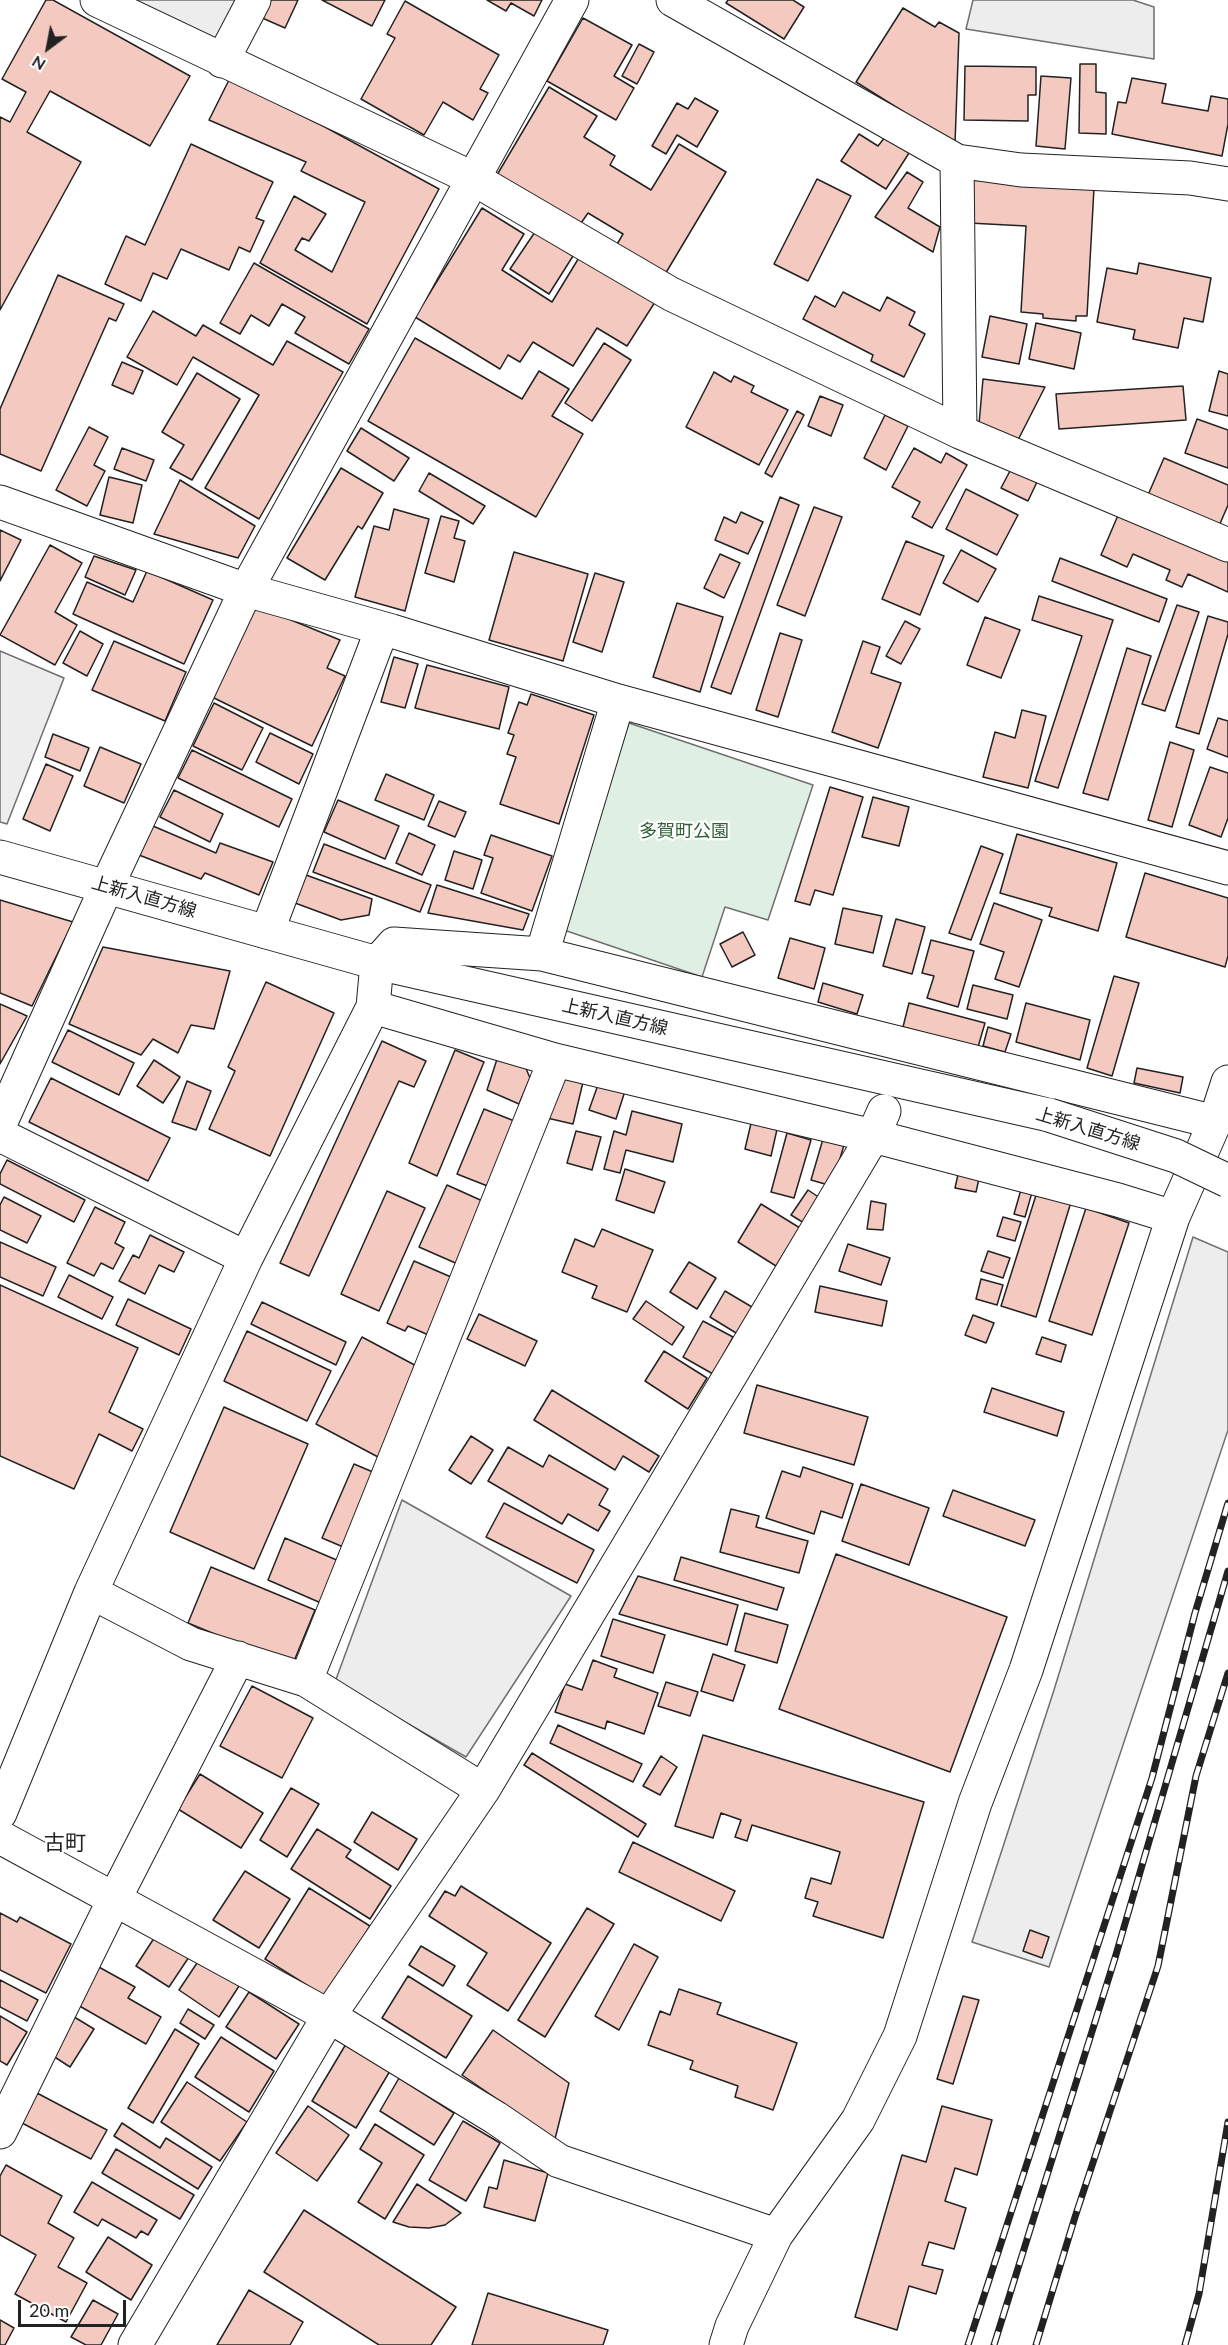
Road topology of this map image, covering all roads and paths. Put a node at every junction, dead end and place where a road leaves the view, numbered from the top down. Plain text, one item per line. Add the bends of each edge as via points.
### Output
1 (97, 0) edge
2 (254, 0) edge
3 (572, 0) edge
4 (673, 0) edge
5 (222, 61) junction
6 (957, 161) junction
7 (474, 179) junction
8 (1228, 184) edge
9 (960, 432) junction
10 (0, 502) edge
11 (1228, 545) edge
12 (246, 590) junction
13 (382, 628) junction
14 (618, 701) junction
15 (0, 857) edge
16 (1228, 868) edge
17 (107, 886) junction
18 (267, 932) junction
19 (542, 954) junction
20 (377, 963) junction
21 (373, 1006) junction
22 (555, 1060) junction
23 (1228, 1082) edge
24 (1215, 1122) junction
25 (879, 1123) junction
26 (0, 1124) edge
27 (0, 1135) edge
28 (1228, 1181) edge
29 (1173, 1217) junction
30 (246, 1258) junction
31 (91, 1592) junction
32 (238, 1658) junction
33 (306, 1680) junction
34 (483, 1790) junction
35 (0, 1813) edge
36 (0, 1837) edge
37 (114, 1900) junction
38 (329, 2016) junction
39 (0, 2132) edge
40 (776, 2235) junction
41 (135, 2345) edge
42 (726, 2345) edge

1 - 5 street
2 - 5 street
3 - 7 street
4 - 6 street
5 - 7 street
6 - 8 street via 1021,170 1190,178
6 - 9 street
7 - 9 street via 671,294
7 - 12 street
9 - 11 street
10 - 12 street
12 - 13 street
12 - 17 street
13 - 14 street
13 - 18 street
14 - 16 street
14 - 19 street
15 - 17 street, 上新入直方線
17 - 18 street, 上新入直方線
17 - 26 street
18 - 20 street, 上新入直方線
19 - 20 street via 394,944
19 - 24 street
20 - 21 street
20 - 28 street, 上新入直方線, bridge via 1049,1115 1176,1156
21 - 22 street
21 - 30 street
22 - 25 street
22 - 33 street
23 - 24 street
24 - 29 street
25 - 29 street
25 - 34 street
27 - 30 street
29 - 40 street via 1026,1670 975,1803 900,2037 858,2120
30 - 31 street
31 - 32 street via 191,1644
31 - 35 street
32 - 33 street
32 - 37 street
33 - 34 street
34 - 38 street
36 - 37 street
37 - 38 street
37 - 39 street
38 - 40 street via 559,2161
38 - 41 street
40 - 42 street

